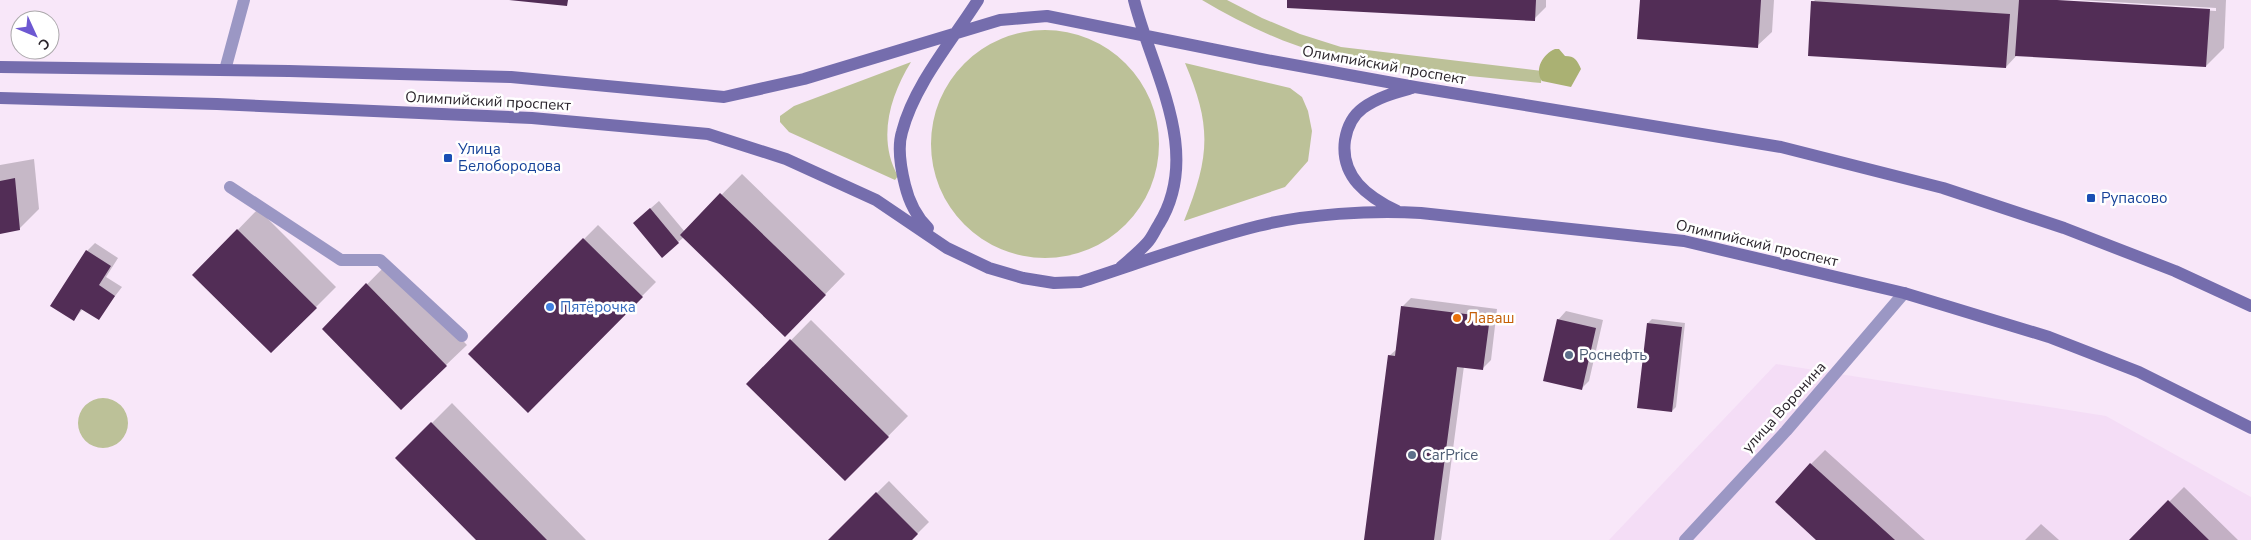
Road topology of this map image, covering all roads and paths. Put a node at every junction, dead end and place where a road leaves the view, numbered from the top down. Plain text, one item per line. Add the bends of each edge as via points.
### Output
1 (244, 0) edge
2 (978, 0) edge
3 (1134, 0) edge
4 (956, 33) junction
5 (1143, 34) junction
6 (0, 67) edge
7 (225, 70) junction
8 (1414, 87) junction
9 (0, 98) edge
10 (230, 187) dead end
11 (1400, 212) junction
12 (947, 248) junction
13 (1118, 270) junction
14 (1904, 293) junction
15 (2234, 298) junction
16 (2251, 302) edge
17 (2251, 306) edge
18 (462, 336) dead end
19 (2251, 428) edge
20 (1685, 540) edge

1 - 7 street
2 - 4 main road
3 - 5 main road
4 - 5 main road, Олимпийский проспект via 1000,20 1047,16
4 - 7 main road, Олимпийский проспект via 804,79 724,97 512,77
4 - 12 main road, Олимпийский проспект via 914,99 901,134 901,169 908,200 917,217
5 - 8 main road, Олимпийский проспект
5 - 13 main road, Олимпийский проспект via 1176,137 1177,176 1168,210 1148,243
6 - 7 main road, Олимпийский проспект
8 - 11 main road via 1381,97 1361,110 1347,127 1344,150 1348,171 1360,187 1377,201
8 - 15 main road, Олимпийский проспект via 1781,146 1943,188 2064,228 2175,271
9 - 12 main road, Олимпийский проспект via 532,118 708,134 786,159 876,200
10 - 18 street via 341,260 380,260
11 - 13 main road, Олимпийский проспект via 1332,215 1259,226
11 - 14 main road, Олимпийский проспект via 1684,241
12 - 13 main road, Олимпийский проспект via 989,268 1054,283 1080,282
14 - 19 main road, Олимпийский проспект via 2057,340 2139,372
14 - 20 street, улица Воронина via 1786,431
15 - 16 main road
15 - 17 main road, Олимпийский проспект

